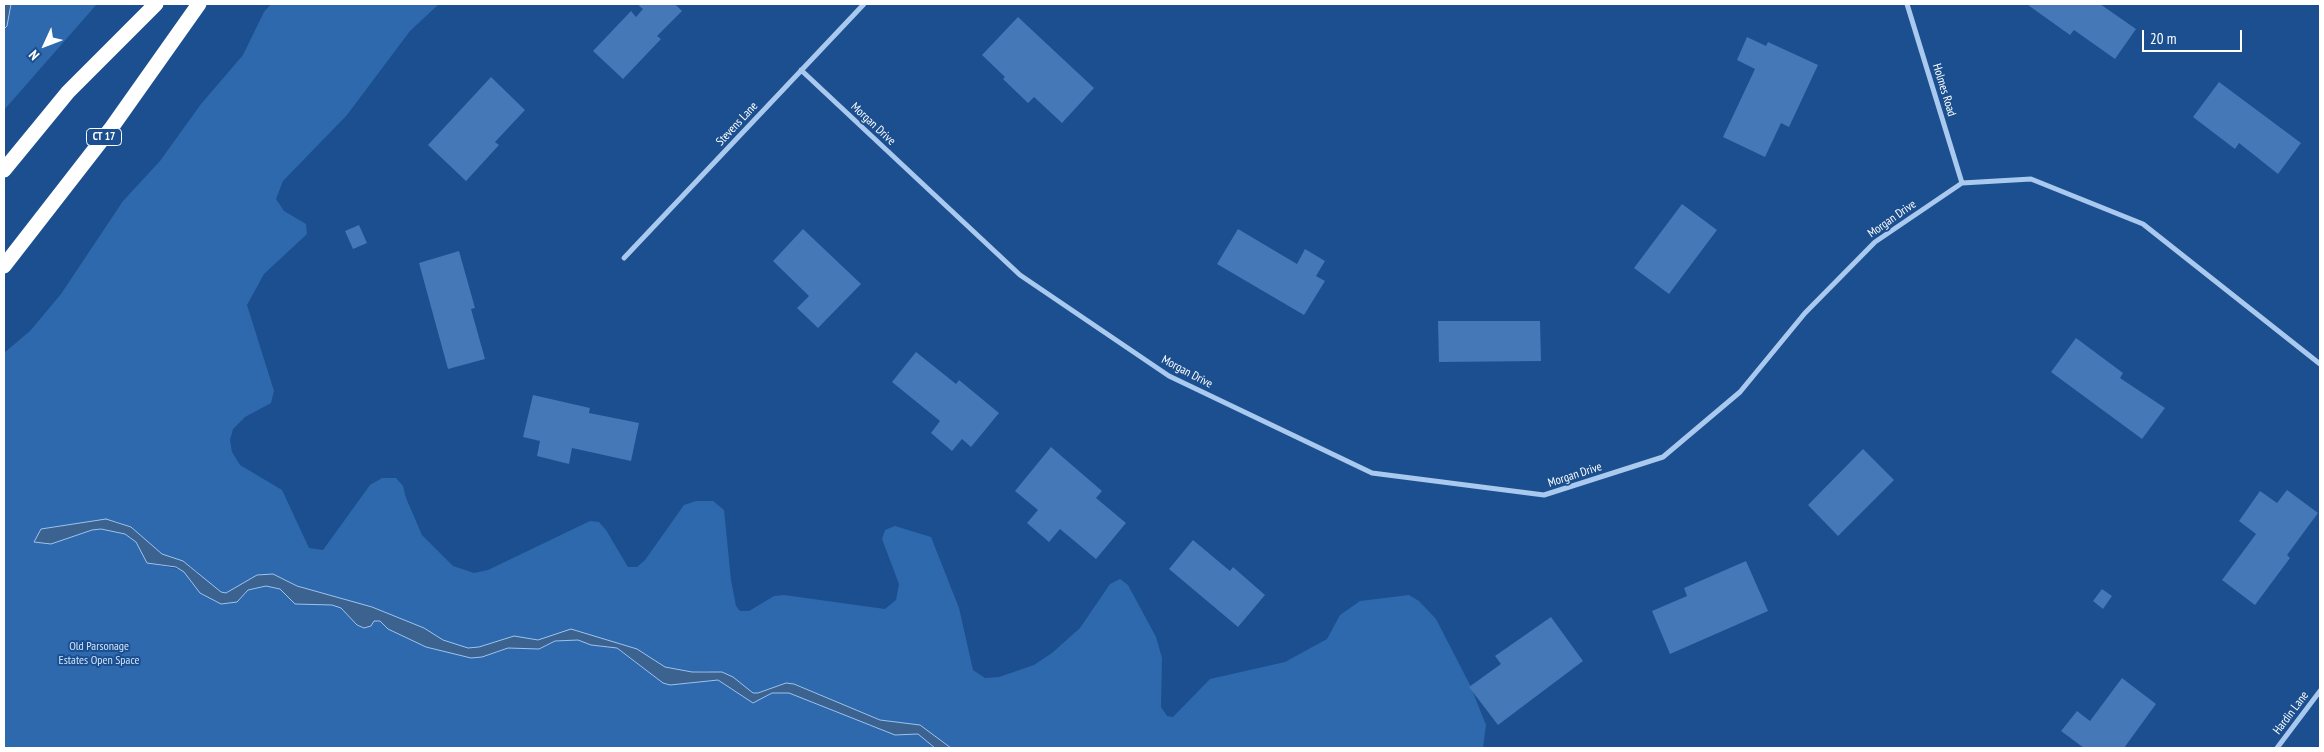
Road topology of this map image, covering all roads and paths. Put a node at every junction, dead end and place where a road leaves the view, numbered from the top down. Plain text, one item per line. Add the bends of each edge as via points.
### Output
1 (156, 4) edge
2 (199, 4) edge
3 (864, 4) edge
4 (1907, 4) edge
5 (801, 70) junction
6 (4, 170) edge
7 (1962, 183) junction
8 (624, 258) dead end
9 (4, 266) edge
10 (2320, 364) edge
11 (2320, 691) edge
12 (2277, 748) edge

1 - 6 highway via 68,92
2 - 9 highway, CT 17 via 112,127
3 - 5 street, Stevens Lane
4 - 7 street, Holmes Road
5 - 7 street, Morgan Drive via 1020,275 1169,376 1372,473 1544,495 1663,457 1740,392 1805,313 1875,242
5 - 8 street, Stevens Lane
7 - 10 street, Morgan Drive via 2031,178 2143,224
11 - 12 street, Hardin Lane

